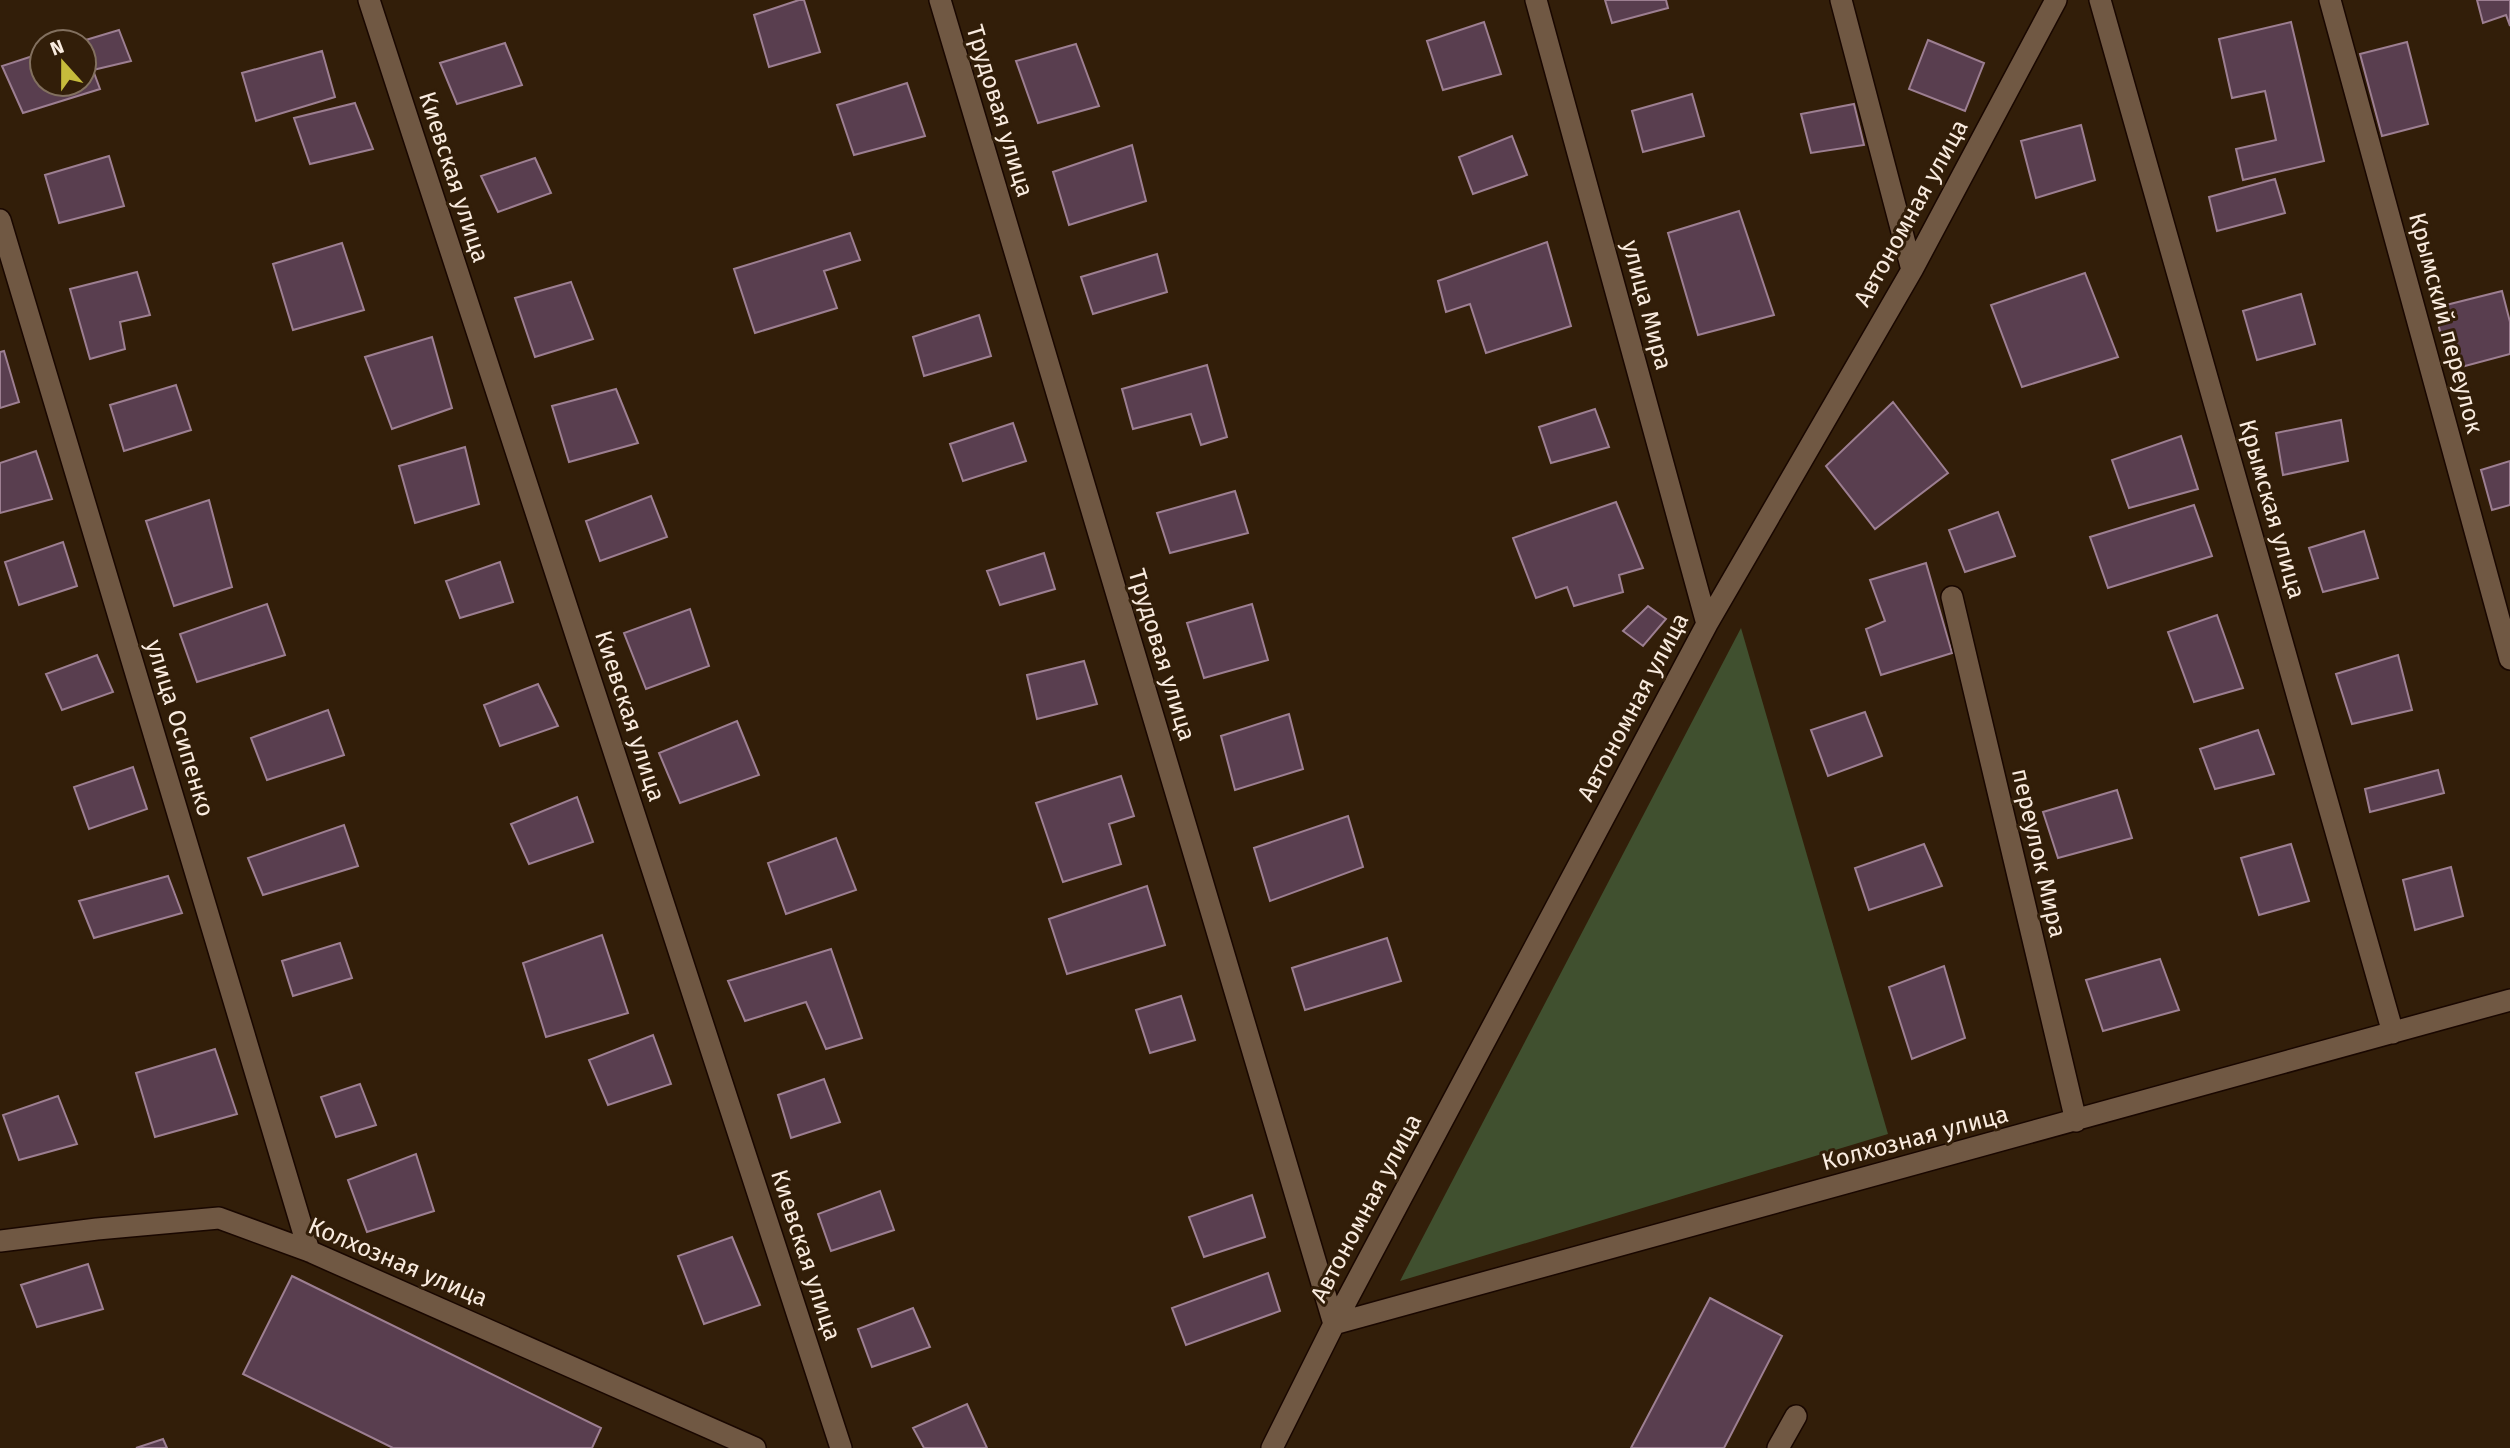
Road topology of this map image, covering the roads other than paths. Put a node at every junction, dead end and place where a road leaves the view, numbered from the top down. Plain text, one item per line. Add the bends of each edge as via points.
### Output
1 (369, 0) edge
2 (940, 0) edge
3 (1536, 0) edge
4 (1841, 0) edge
5 (2056, 0) edge
6 (2100, 0) edge
7 (2330, 0) edge
8 (0, 220) edge
9 (1912, 270) junction
10 (1952, 597) dead end
11 (1707, 624) junction
12 (2510, 659) edge
13 (2510, 1000) edge
14 (2393, 1033) junction
15 (2076, 1121) junction
16 (0, 1241) edge
17 (309, 1251) junction
18 (1334, 1324) junction
19 (1796, 1416) dead end
20 (755, 1448) edge
21 (841, 1448) edge
22 (1272, 1448) edge
23 (1778, 1448) edge

1 - 21 street, Киевская улица
2 - 18 street, Трудовая улица
3 - 11 street, улица Мира
4 - 9 street
5 - 9 street, Автономная улица
6 - 14 street, Крымская улица
7 - 12 street, Крымский переулок
8 - 17 street, улица Осипенко
9 - 11 street, Автономная улица
10 - 15 street, переулок Мира
11 - 18 street, Автономная улица
13 - 14 street, Колхозная улица
14 - 15 street, Колхозная улица
15 - 18 street, Колхозная улица
16 - 17 street, Колхозная улица via 219,1218
17 - 20 street, Колхозная улица
18 - 22 street, Автономная улица
19 - 23 street

